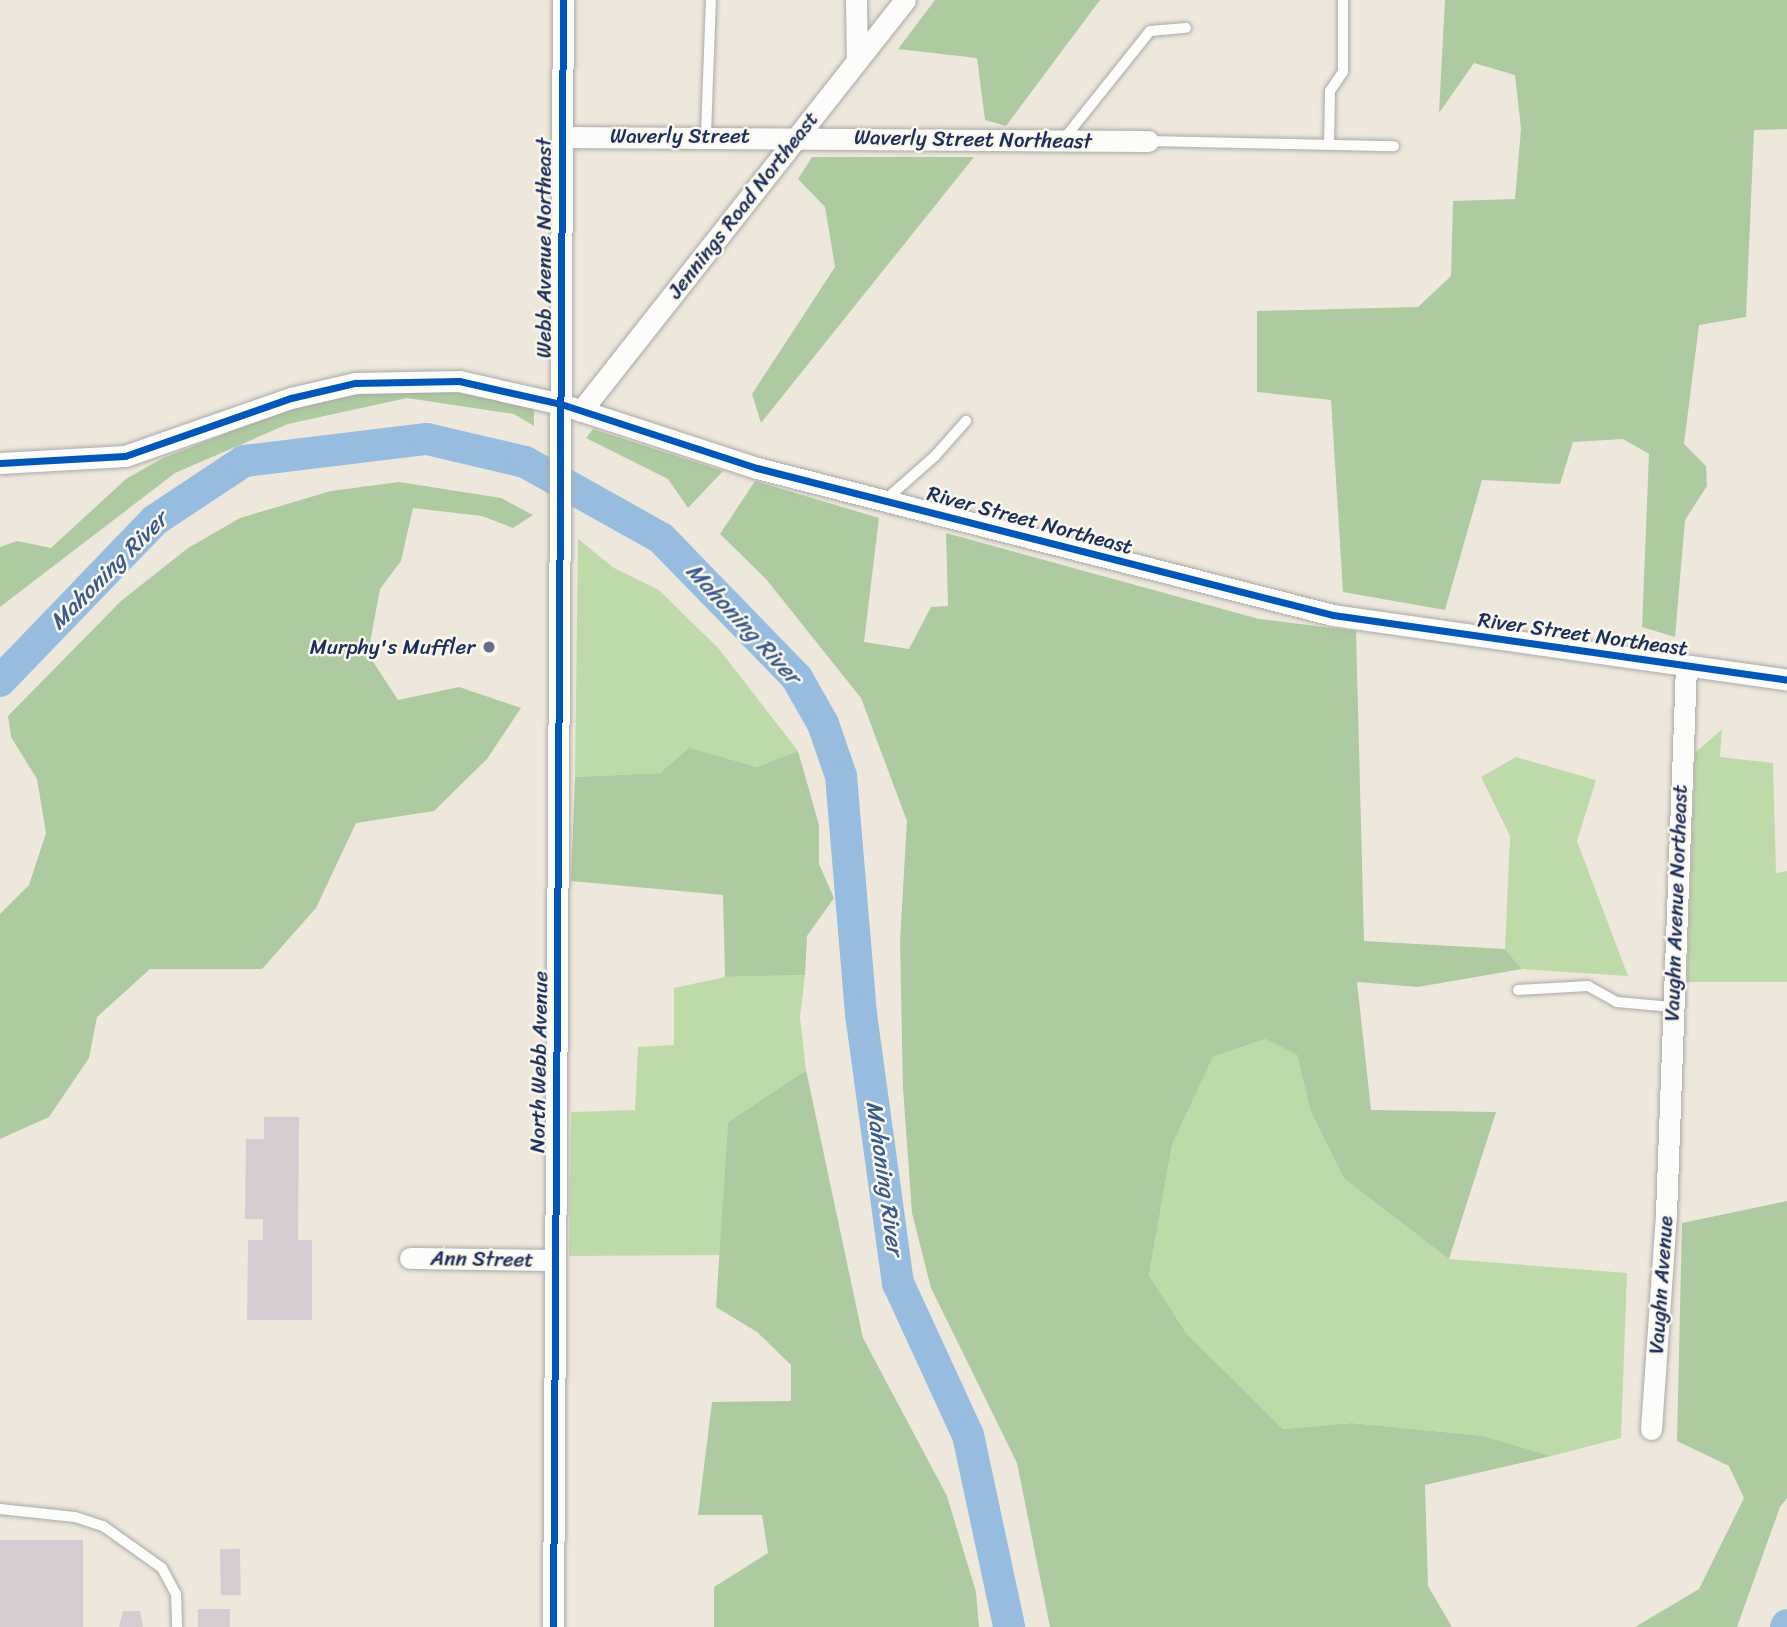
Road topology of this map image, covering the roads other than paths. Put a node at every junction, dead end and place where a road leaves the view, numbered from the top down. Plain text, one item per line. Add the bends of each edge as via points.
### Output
1 (563, 0) edge
2 (711, 0) edge
3 (856, 0) edge
4 (905, 0) edge
5 (1343, 0) edge
6 (1186, 28) dead end
7 (857, 61) junction
8 (706, 134) junction
9 (562, 137) junction
10 (797, 137) junction
11 (1063, 140) junction
12 (1148, 141) joint
13 (1329, 145) junction
14 (1394, 146) dead end
15 (561, 404) junction
16 (581, 411) junction
17 (965, 421) dead end
18 (0, 463) edge
19 (561, 497) joint
20 (884, 500) junction
21 (1686, 666) junction
22 (1787, 680) edge
23 (1518, 990) dead end
24 (1672, 1007) junction
25 (1668, 1140) joint
26 (410, 1258) dead end
27 (555, 1260) junction
28 (1651, 1429) dead end
29 (0, 1509) edge
30 (177, 1627) edge
31 (553, 1627) edge

1 - 9 street, Webb Avenue Northeast
2 - 8 lane
3 - 7 street
4 - 7 street, Jennings Road Northeast
5 - 13 lane via 1342,72 1330,90
6 - 11 lane via 1150,31
7 - 10 street, Jennings Road Northeast
8 - 9 street, Waverly Street
8 - 10 street, Waverly Street
9 - 15 street, Webb Avenue Northeast
10 - 11 street, Waverly Street Northeast
10 - 16 street, Jennings Road Northeast
11 - 12 street, Waverly Street Northeast
12 - 13 lane
13 - 14 lane
15 - 16 street, River Street Northeast
15 - 18 street, River Street Northeast via 485,385 433,379 355,383 275,404 125,456
15 - 19 street, Webb Avenue Northeast
16 - 20 street, River Street Northeast via 757,468
17 - 20 lane via 935,456
19 - 27 street, North Webb Avenue
20 - 21 street, River Street Northeast via 1333,615
21 - 22 street, River Street Northeast
21 - 24 street, Vaughn Avenue Northeast
23 - 24 lane via 1588,986 1617,1002
24 - 25 street, Vaughn Avenue Northeast
25 - 28 street, Vaughn Avenue
26 - 27 street, Ann Street
27 - 31 street, North Webb Avenue
29 - 30 lane via 75,1517 103,1526 162,1568 176,1594

